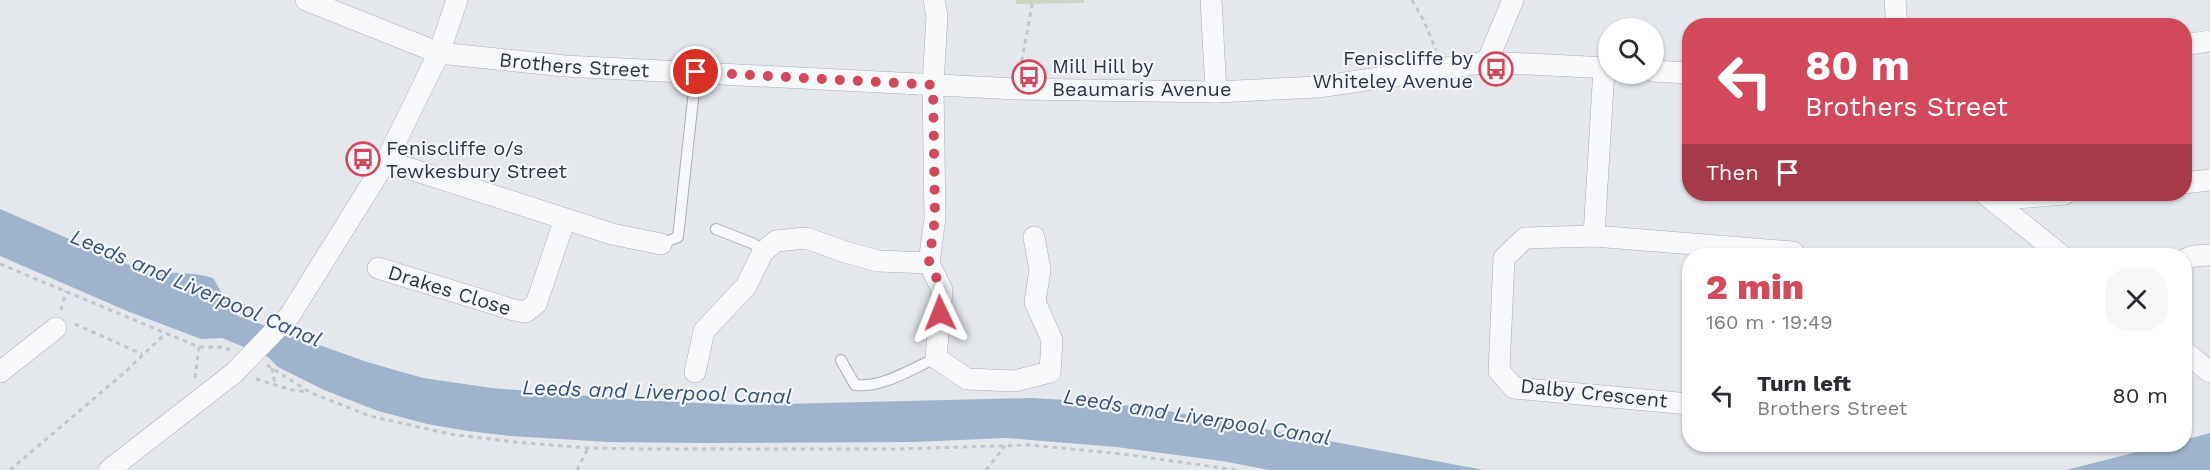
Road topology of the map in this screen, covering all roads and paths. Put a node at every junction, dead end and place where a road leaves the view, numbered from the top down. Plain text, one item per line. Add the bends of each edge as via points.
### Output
1 (306, 0) edge
2 (457, 0) edge
3 (934, 0) edge
4 (1033, 0) edge
5 (1211, 0) edge
6 (1412, 0) edge
7 (1513, 0) edge
8 (1895, 0) edge
9 (1896, 18) edge
10 (2210, 41) edge
11 (2192, 44) edge
12 (439, 53) junction
13 (1486, 62) junction
14 (1443, 68) junction
15 (1598, 68) edge
16 (696, 72) junction
17 (1664, 72) edge
18 (1682, 73) edge
19 (1605, 84) edge
20 (933, 85) junction
21 (1016, 89) junction
22 (1216, 92) junction
23 (386, 161) junction
24 (2210, 180) edge
25 (2192, 182) edge
26 (1994, 201) edge
27 (565, 219) junction
28 (716, 228) dead end
29 (1594, 236) junction
30 (1034, 237) dead end
31 (661, 244) joint
32 (1743, 248) edge
33 (2052, 248) edge
34 (763, 252) junction
35 (2210, 255) edge
36 (2192, 256) edge
37 (929, 262) junction
38 (0, 264) edge
39 (378, 268) dead end
40 (56, 328) joint
41 (166, 333) junction
42 (233, 351) dead end
43 (143, 355) junction
44 (2192, 357) edge
45 (936, 358) junction
46 (841, 360) dead end
47 (264, 363) dead end
48 (272, 368) junction
49 (0, 372) edge
50 (695, 372) dead end
51 (2210, 372) edge
52 (311, 393) junction
53 (1682, 403) edge
54 (1006, 445) junction
55 (588, 448) junction
56 (10, 470) edge
57 (110, 470) edge
58 (577, 470) edge
59 (986, 470) edge
60 (1237, 470) edge

1 - 12 street, Brothers Street
2 - 12 street
3 - 20 street via 937,16
4 - 21 path
5 - 22 street
6 - 14 path
7 - 13 street
8 - 9 street
10 - 11 street
12 - 16 street, Brothers Street via 566,66
12 - 23 street
13 - 14 street, Brothers Street
13 - 15 street, Brothers Street
14 - 22 street, Brothers Street via 1318,87
16 - 20 street, Brothers Street
16 - 31 lane via 678,237
17 - 18 street
19 - 29 street
20 - 21 street, Brothers Street
20 - 37 street via 935,218
21 - 22 street, Brothers Street
23 - 27 street
23 - 57 street, bridge via 290,315 234,372
24 - 25 street
26 - 33 street
27 - 31 street
27 - 39 street, Drakes Close via 536,304 525,312
28 - 34 lane via 754,244
29 - 32 street, Dalby Crescent
29 - 53 street, Dalby Crescent via 1525,238 1504,258 1499,371 1514,388
30 - 45 street via 1040,270 1035,302 1052,340 1050,372 1014,381 968,379
34 - 37 street via 776,241 806,238 878,261
34 - 50 street via 746,286 704,331
35 - 36 street
37 - 45 street via 942,290
38 - 41 path
40 - 43 path via 73,323
40 - 49 street
41 - 42 path via 200,347
41 - 43 path
43 - 56 path
44 - 51 street
45 - 46 lane via 880,384 864,386 855,386
47 - 48 path
48 - 52 path
48 - 52 path via 276,384
52 - 55 path via 370,416 449,434
54 - 55 path via 898,449
54 - 59 path
54 - 60 path via 1123,454
55 - 58 path

